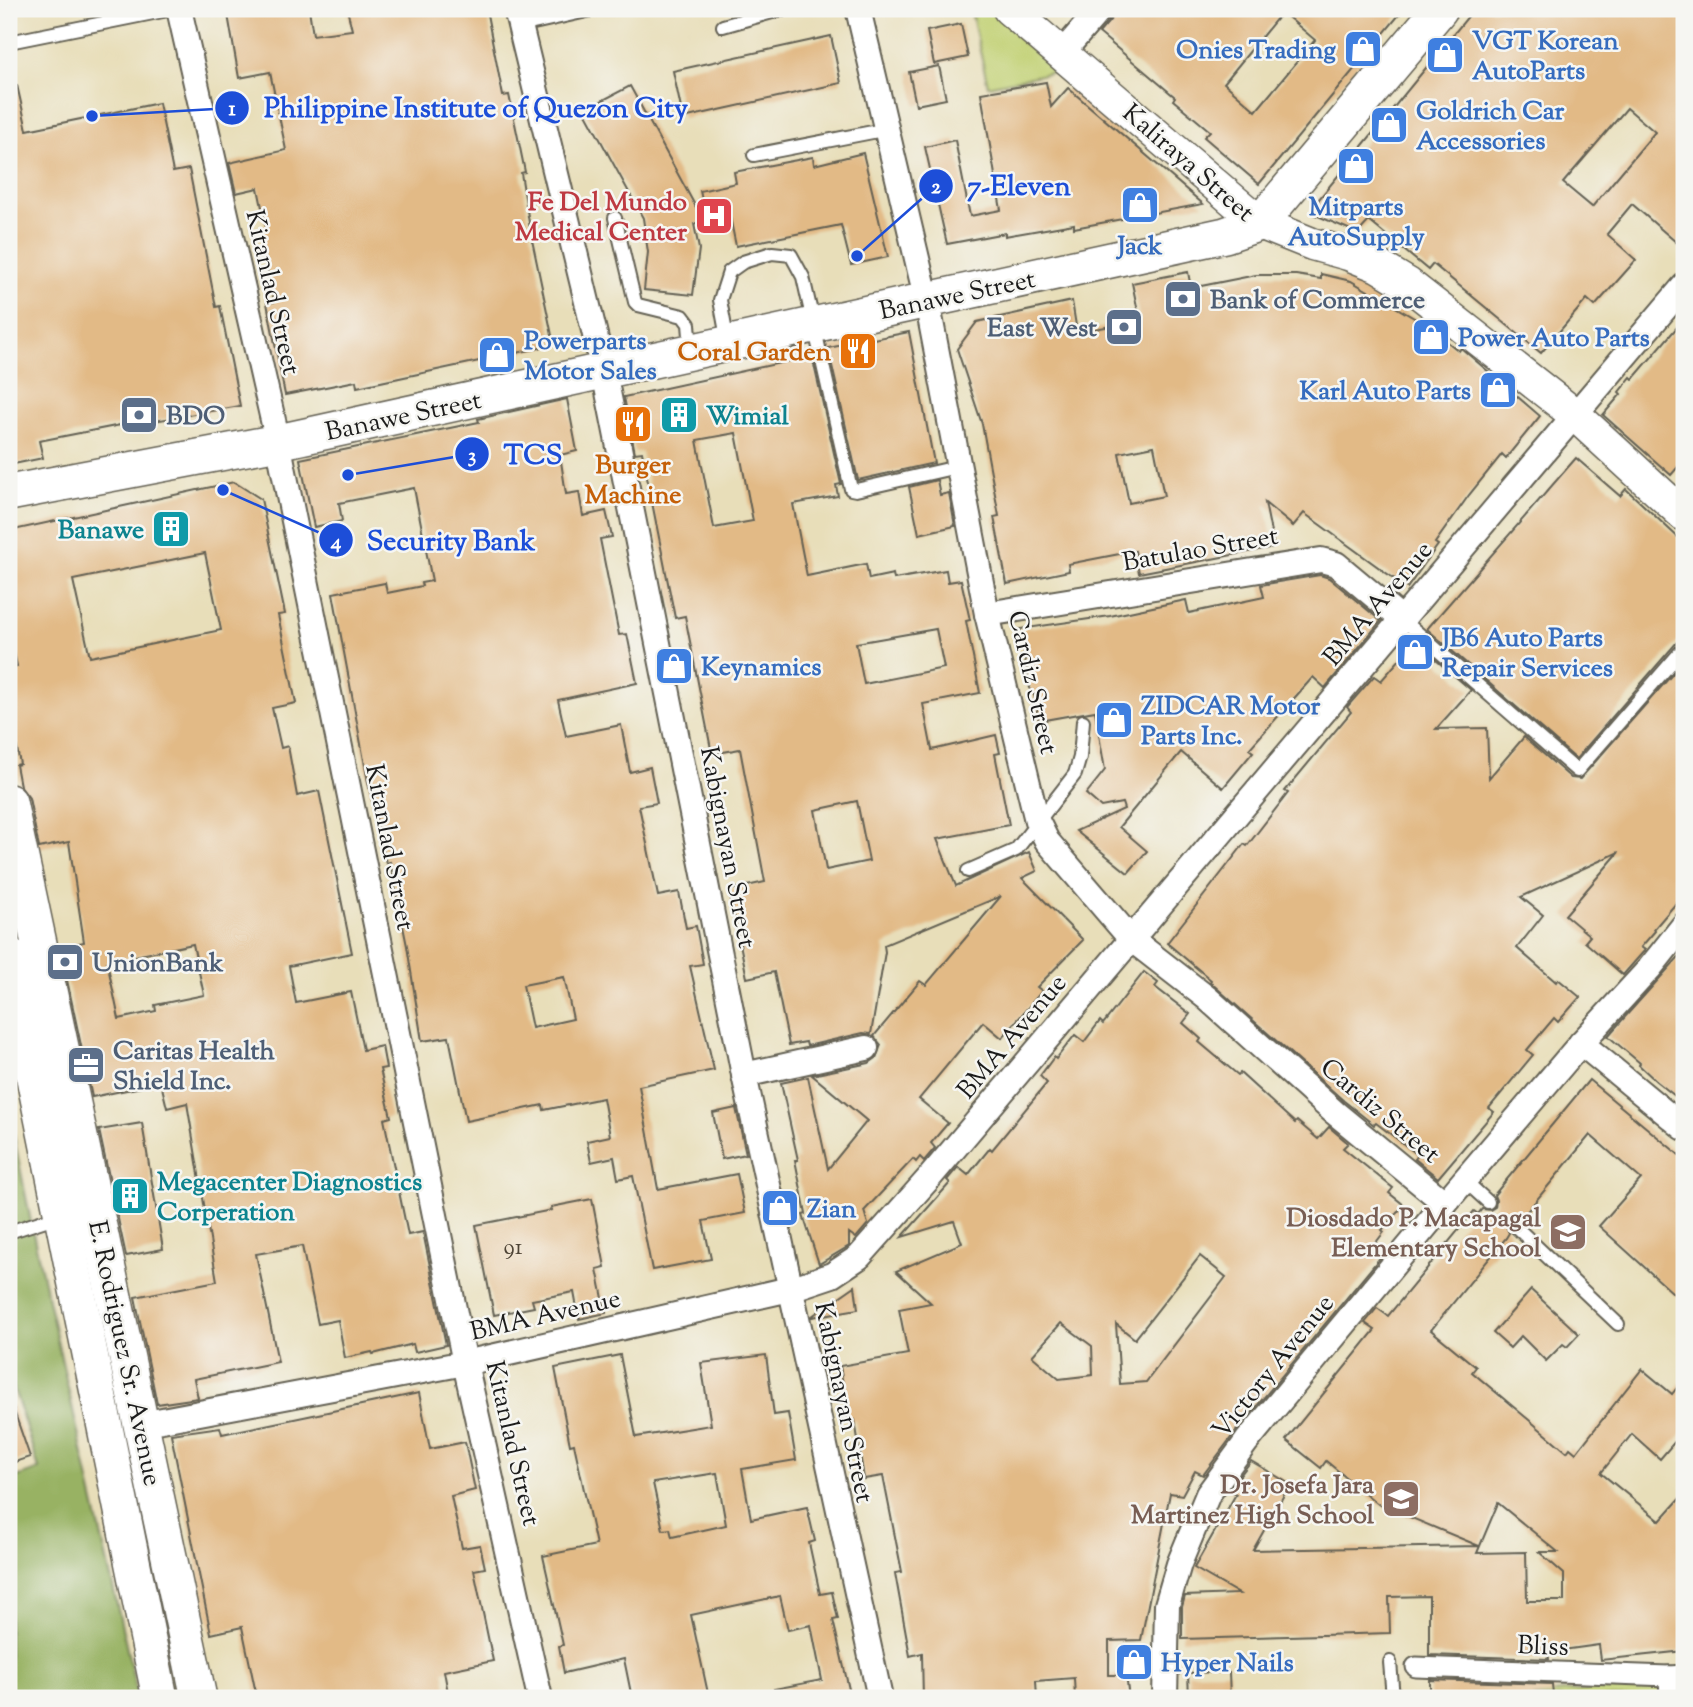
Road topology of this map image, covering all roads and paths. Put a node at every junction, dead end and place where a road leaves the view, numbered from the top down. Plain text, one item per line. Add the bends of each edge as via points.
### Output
1 (173, 9) edge
2 (179, 9) edge
3 (596, 9) edge
4 (783, 9) edge
5 (858, 9) edge
6 (1009, 9) edge
7 (1100, 9) edge
8 (1440, 9) edge
9 (518, 18) edge
10 (723, 26) dead end
11 (9, 42) edge
12 (1062, 52) junction
13 (888, 130) junction
14 (754, 155) dead end
15 (614, 218) dead end
16 (1260, 223) junction
17 (1684, 286) edge
18 (927, 301) junction
19 (813, 324) junction
20 (728, 343) junction
21 (691, 351) junction
22 (604, 372) junction
23 (1574, 414) junction
24 (278, 442) junction
25 (957, 467) junction
26 (9, 493) edge
27 (1684, 515) edge
28 (987, 614) junction
29 (1404, 620) junction
30 (1684, 648) edge
31 (1083, 721) dead end
32 (9, 802) edge
33 (1037, 821) junction
34 (968, 871) dead end
35 (1684, 925) edge
36 (1131, 939) junction
37 (9, 955) edge
38 (1581, 1043) junction
39 (866, 1048) dead end
40 (744, 1075) junction
41 (1684, 1128) edge
42 (1464, 1180) junction
43 (1488, 1202) dead end
44 (1445, 1203) junction
45 (62, 1215) junction
46 (1515, 1226) dead end
47 (9, 1231) edge
48 (790, 1289) junction
49 (1618, 1324) dead end
50 (465, 1363) junction
51 (141, 1424) junction
52 (1390, 1662) dead end
53 (1416, 1667) dead end
54 (1676, 1676) edge
55 (160, 1698) edge
56 (199, 1698) edge
57 (540, 1698) edge
58 (880, 1698) edge
59 (1165, 1698) edge
60 (1393, 1698) edge
61 (1670, 1698) edge

1 - 11 lane
2 - 24 street, Kitanlad Street
3 - 9 lane
4 - 10 lane
5 - 13 street, Cardiz Street
6 - 12 street, Kaliraya Street
7 - 12 street
8 - 16 main road
9 - 22 street, Kabignayan Street
12 - 16 street, Kaliraya Street
13 - 14 lane
13 - 18 street, Cardiz Street
15 - 21 lane via 635,302 683,316 689,324
16 - 18 main road, Banawe Street via 1225,235
16 - 23 street, Kaliraya Street via 1378,266 1408,284
17 - 23 street, BMA Avenue
18 - 19 main road, Banawe Street
18 - 25 street, Cardiz Street
19 - 20 main road, Banawe Street
19 - 20 lane via 803,277 791,256 772,253 729,272 720,300
19 - 25 lane via 851,489
20 - 21 main road, Banawe Street
21 - 22 main road, Banawe Street
22 - 24 main road, Banawe Street
22 - 40 street, Kabignayan Street
23 - 27 street, Kaliraya Street
23 - 29 street, BMA Avenue
24 - 26 main road, Banawe Street
24 - 50 street, Kitanlad Street
25 - 28 street, Cardiz Street
28 - 29 street, Batulao Street via 1321,560 1336,564
28 - 33 street, Cardiz Street
29 - 30 lane via 1577,771
29 - 36 street, BMA Avenue
31 - 33 lane via 1075,774
32 - 51 main road, E. Rodriguez Sr. Avenue
33 - 34 lane via 1016,850
33 - 36 street, Cardiz Street via 1047,841
35 - 38 street, Victory Avenue
36 - 44 street, Cardiz Street via 1207,998
36 - 48 street, BMA Avenue via 859,1257 832,1275
37 - 45 main road, E. Rodriguez Sr. Avenue
38 - 41 street
38 - 42 street, Victory Avenue
39 - 40 street
40 - 48 street, Kabignayan Street
42 - 43 lane
42 - 44 street, Victory Avenue
44 - 59 street, Victory Avenue via 1208,1494 1167,1605
45 - 47 lane
45 - 55 main road, E. Rodriguez Sr. Avenue
46 - 49 lane
48 - 50 street, BMA Avenue
48 - 58 street, Kabignayan Street
50 - 51 street, BMA Avenue
50 - 57 street, Kitanlad Street
51 - 56 main road, E. Rodriguez Sr. Avenue
52 - 60 lane
53 - 54 street, Bliss
54 - 61 street

